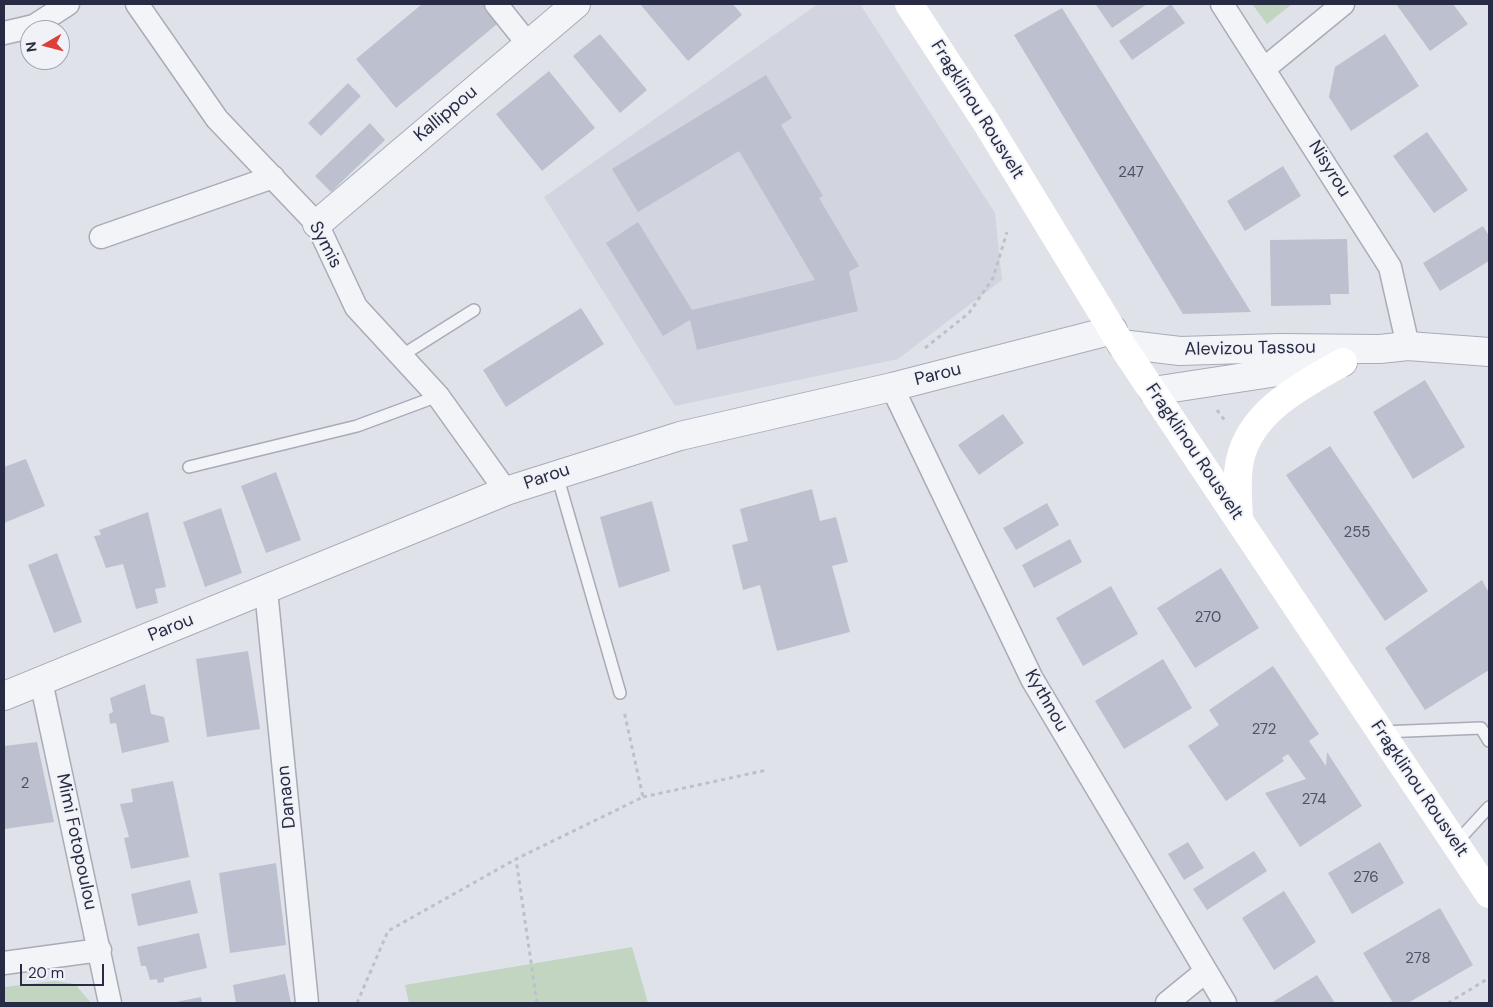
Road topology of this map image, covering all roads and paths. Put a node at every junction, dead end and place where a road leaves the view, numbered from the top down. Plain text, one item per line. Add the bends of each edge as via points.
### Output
1 (68, 4) edge
2 (496, 4) edge
3 (576, 4) edge
4 (909, 4) edge
5 (1222, 4) edge
6 (1343, 4) edge
7 (142, 6) edge
8 (4, 33) edge
9 (528, 44) junction
10 (1265, 68) junction
11 (273, 177) junction
12 (317, 224) junction
13 (1007, 232) dead end
14 (101, 237) dead end
15 (474, 310) dead end
16 (1117, 337) junction
17 (1408, 346) junction
18 (1380, 349) junction
19 (1489, 352) edge
20 (918, 353) dead end
21 (401, 356) junction
22 (1343, 362) junction
23 (892, 386) junction
24 (1153, 390) junction
25 (438, 396) junction
26 (1213, 404) dead end
27 (1228, 425) dead end
28 (189, 467) dead end
29 (556, 474) junction
30 (506, 491) junction
31 (1239, 517) junction
32 (266, 590) junction
33 (42, 680) junction
34 (620, 693) joint
35 (4, 696) edge
36 (1485, 726) edge
37 (1381, 732) junction
38 (1489, 741) edge
39 (767, 770) dead end
40 (643, 797) junction
41 (1489, 807) edge
42 (1455, 844) junction
43 (516, 859) junction
44 (1489, 894) edge
45 (100, 950) junction
46 (4, 963) edge
47 (1206, 972) junction
48 (1489, 978) edge
49 (110, 1003) edge
50 (307, 1003) edge
51 (357, 1003) edge
52 (538, 1003) edge
53 (1167, 1003) edge
54 (1225, 1003) edge
55 (1448, 1003) edge

1 - 8 street via 34,26
2 - 9 street
3 - 9 street, Kallippou
4 - 16 main road, Fragklinou Rousvelt via 986,122
5 - 10 street, Nisyrou
6 - 10 street
7 - 11 street, Symis via 217,119
9 - 12 street, Kallippou
10 - 17 street, Nisyrou via 1390,267
11 - 12 street, Symis
11 - 14 street
12 - 21 street, Symis via 356,307
13 - 20 path via 993,278 969,313
15 - 21 lane
16 - 18 street, Alevizou Tassou via 1180,351
16 - 23 street, Parou
16 - 24 main road, Fragklinou Rousvelt
17 - 18 street, Alevizou Tassou
17 - 19 street, Alevizou Tassou
18 - 22 street, Alevizou Tassou
21 - 25 street, Symis
22 - 24 street, Alevizou Tassou
22 - 31 main road via 1278,403 1257,424 1240,460
23 - 29 street, Parou via 680,436
23 - 47 street, Kythnou via 1032,679
24 - 31 main road, Fragklinou Rousvelt
25 - 28 lane via 357,426
25 - 30 street, Symis
26 - 27 path
29 - 30 street, Parou
29 - 34 lane
30 - 32 street, Parou
31 - 37 main road, Fragklinou Rousvelt
32 - 33 street, Parou
32 - 50 street, Danaon
33 - 35 street, Parou
33 - 45 street, Mimi Fotopoulou
34 - 40 path
36 - 37 lane
36 - 38 lane
37 - 42 main road, Fragklinou Rousvelt
39 - 40 path
40 - 43 path
41 - 42 lane
42 - 44 main road, Fragklinou Rousvelt
43 - 51 path via 388,931
43 - 52 path
45 - 46 street
45 - 49 street, Mimi Fotopoulou
47 - 53 street
47 - 54 street, Kythnou
48 - 55 path

